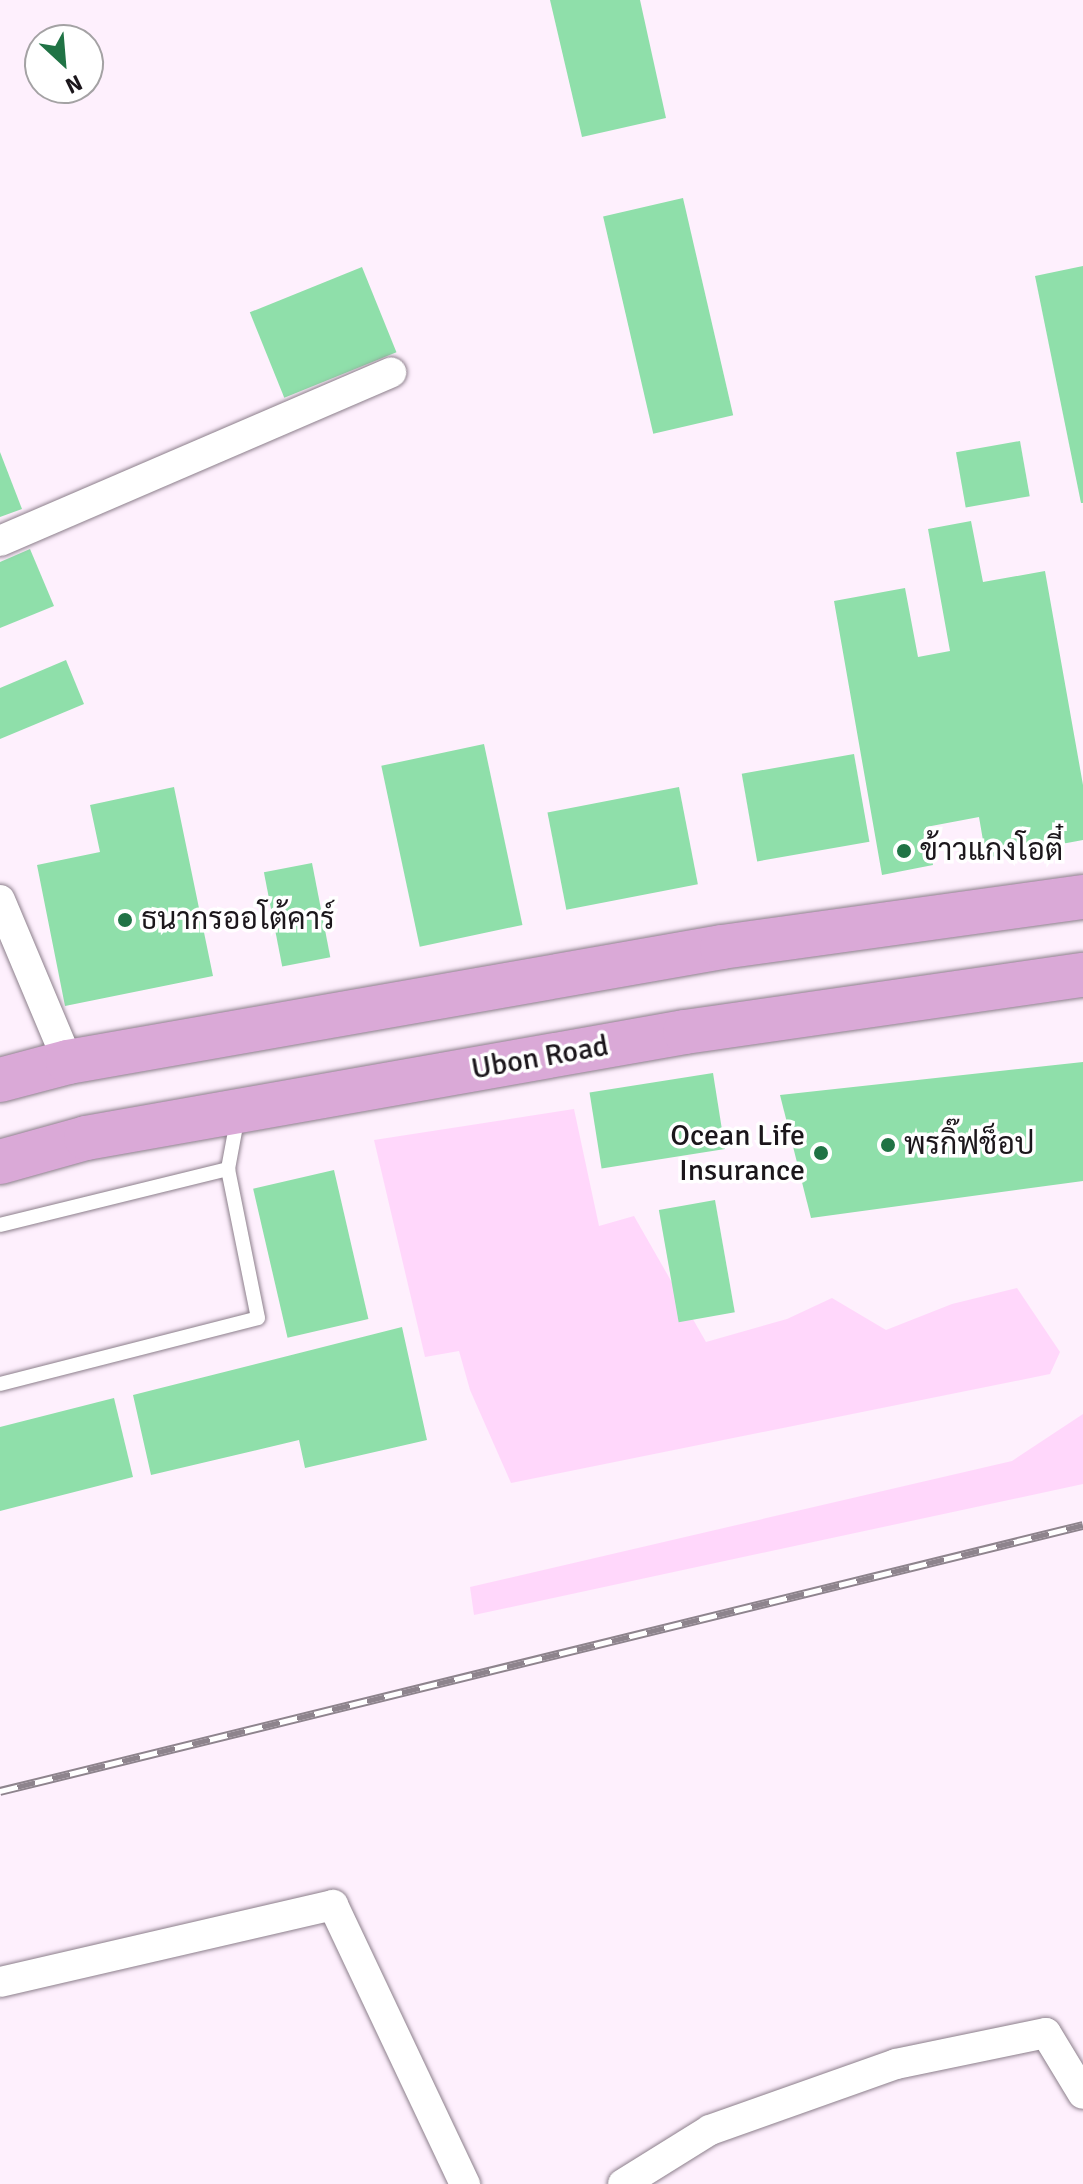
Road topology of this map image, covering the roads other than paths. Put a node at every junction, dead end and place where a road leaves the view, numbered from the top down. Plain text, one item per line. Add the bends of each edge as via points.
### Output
1 (391, 373) dead end
2 (0, 541) edge
3 (1083, 897) edge
4 (0, 900) edge
5 (1083, 975) edge
6 (68, 1062) junction
7 (0, 1080) edge
8 (239, 1111) junction
9 (0, 1162) edge
10 (228, 1169) junction
11 (0, 1225) edge
12 (0, 1384) edge
13 (0, 1982) edge
14 (1083, 2094) edge
15 (465, 2184) edge
16 (623, 2184) edge

1 - 2 street
3 - 6 main road via 674,955
4 - 6 street
5 - 8 main road, Ubon Road via 685,1032
6 - 7 main road
8 - 9 main road, Ubon Road via 86,1138
8 - 10 lane
10 - 11 lane
10 - 12 lane via 258,1318
13 - 15 street via 333,1905
14 - 16 street via 1046,2033 882,2069 710,2130

